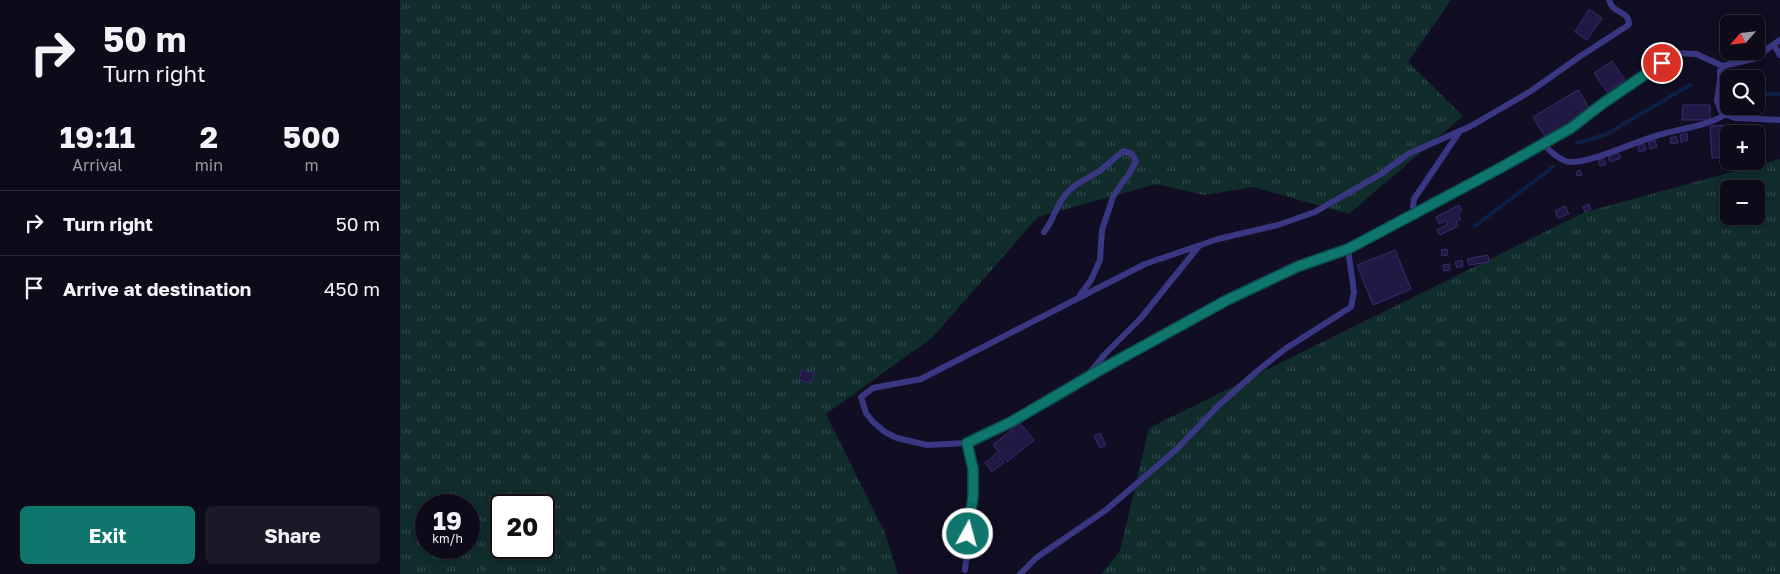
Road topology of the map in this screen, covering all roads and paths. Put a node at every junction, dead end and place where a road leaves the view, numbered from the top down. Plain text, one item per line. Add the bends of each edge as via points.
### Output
1 (1609, 0) edge
2 (1780, 40) edge
3 (1774, 45) junction
4 (1780, 56) edge
5 (1723, 66) junction
6 (1721, 70) edge
7 (1720, 81) edge
8 (1720, 109) edge
9 (1725, 115) joint
10 (1780, 120) edge
11 (1460, 130) junction
12 (1543, 144) junction
13 (1417, 212) junction
14 (1044, 232) dead end
15 (1200, 245) junction
16 (1348, 249) junction
17 (1078, 298) junction
18 (1086, 378) junction
19 (967, 443) junction
20 (965, 570) dead end
21 (1020, 574) edge

1 - 11 lane via 1615,10 1626,15 1629,24 1531,92
2 - 3 lane
3 - 4 lane
3 - 5 lane via 1753,58
5 - 6 lane
5 - 12 lane via 1696,54 1676,53 1571,128
7 - 8 lane via 1717,101
9 - 10 lane via 1740,119
9 - 12 lane via 1709,123 1660,134 1590,159 1570,162
11 - 13 lane via 1414,199 1413,207
11 - 15 lane via 1408,154 1381,174 1315,212
12 - 13 lane
13 - 16 lane
14 - 17 lane via 1067,192 1124,151 1132,154 1136,161 1134,167 1113,197 1106,215 1100,260
15 - 17 lane via 1145,264
15 - 18 lane via 1141,318
16 - 18 lane via 1299,266 1227,300
16 - 21 lane via 1354,292 1351,307 1285,349 1256,372 1177,450 1106,510 1036,558
17 - 19 lane via 921,379 873,388 861,397 873,422 897,438 927,445
18 - 19 lane via 1011,422
19 - 20 lane via 973,469 973,496

